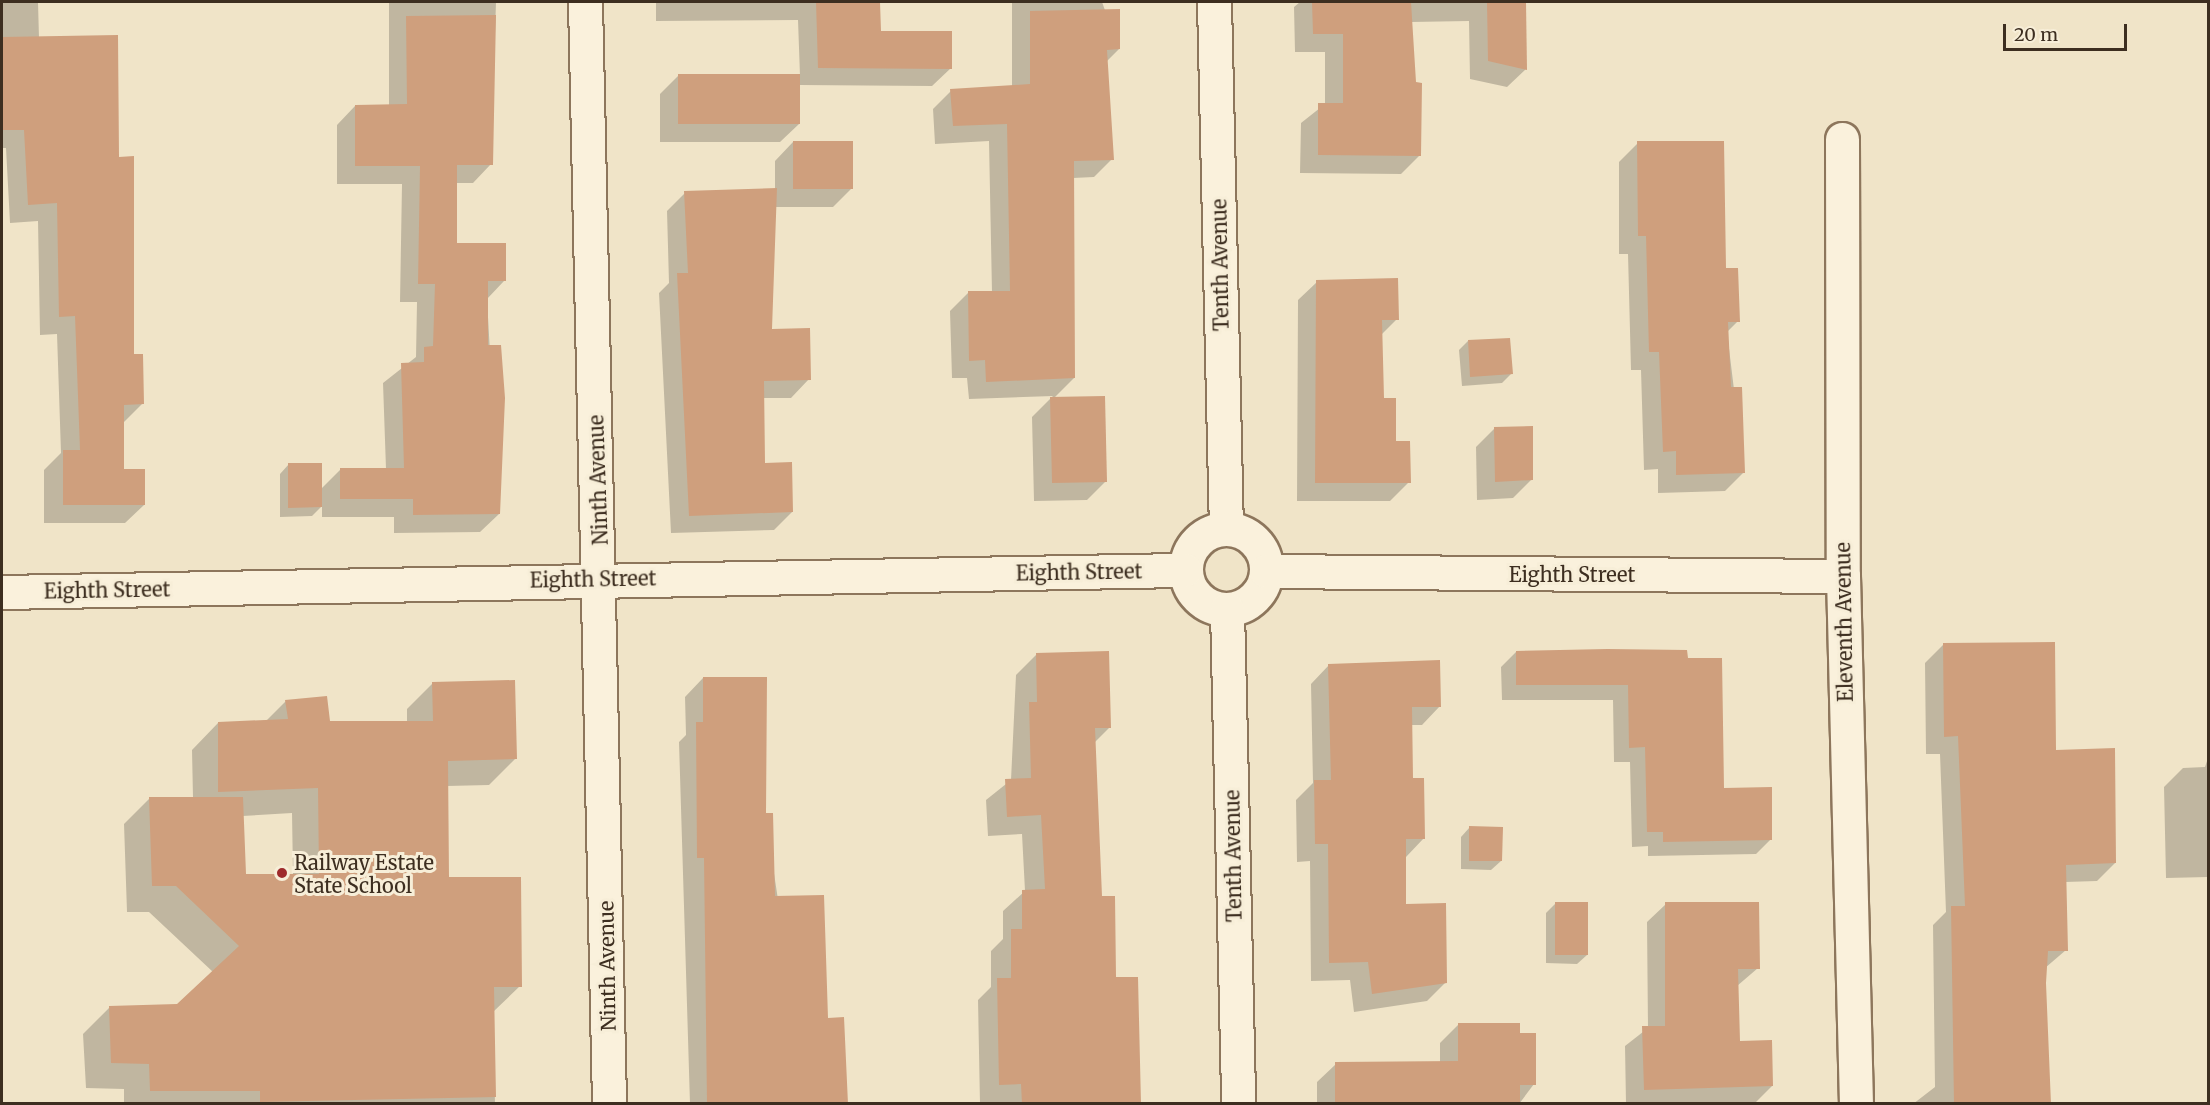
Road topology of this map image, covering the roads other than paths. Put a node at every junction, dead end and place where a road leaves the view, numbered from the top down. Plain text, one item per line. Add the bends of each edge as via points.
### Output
1 (585, 2) edge
2 (1214, 2) edge
3 (1842, 139) dead end
4 (1226, 529) junction
5 (1185, 570) junction
6 (1266, 571) junction
7 (1843, 576) junction
8 (601, 579) junction
9 (2, 592) edge
10 (1227, 609) junction
11 (609, 1104) edge
12 (1238, 1104) edge
13 (1856, 1104) edge

1 - 8 street, Ninth Avenue
2 - 4 street, Tenth Avenue
3 - 7 street, Eleventh Avenue
4 - 5 street via 1201,536
4 - 6 street via 1255,541
5 - 8 street, Eighth Street
5 - 10 street via 1193,594
6 - 7 street, Eighth Street
6 - 10 street via 1249,602
7 - 13 street, Eleventh Avenue
8 - 9 street, Eighth Street
8 - 11 street, Ninth Avenue
10 - 12 street, Tenth Avenue

